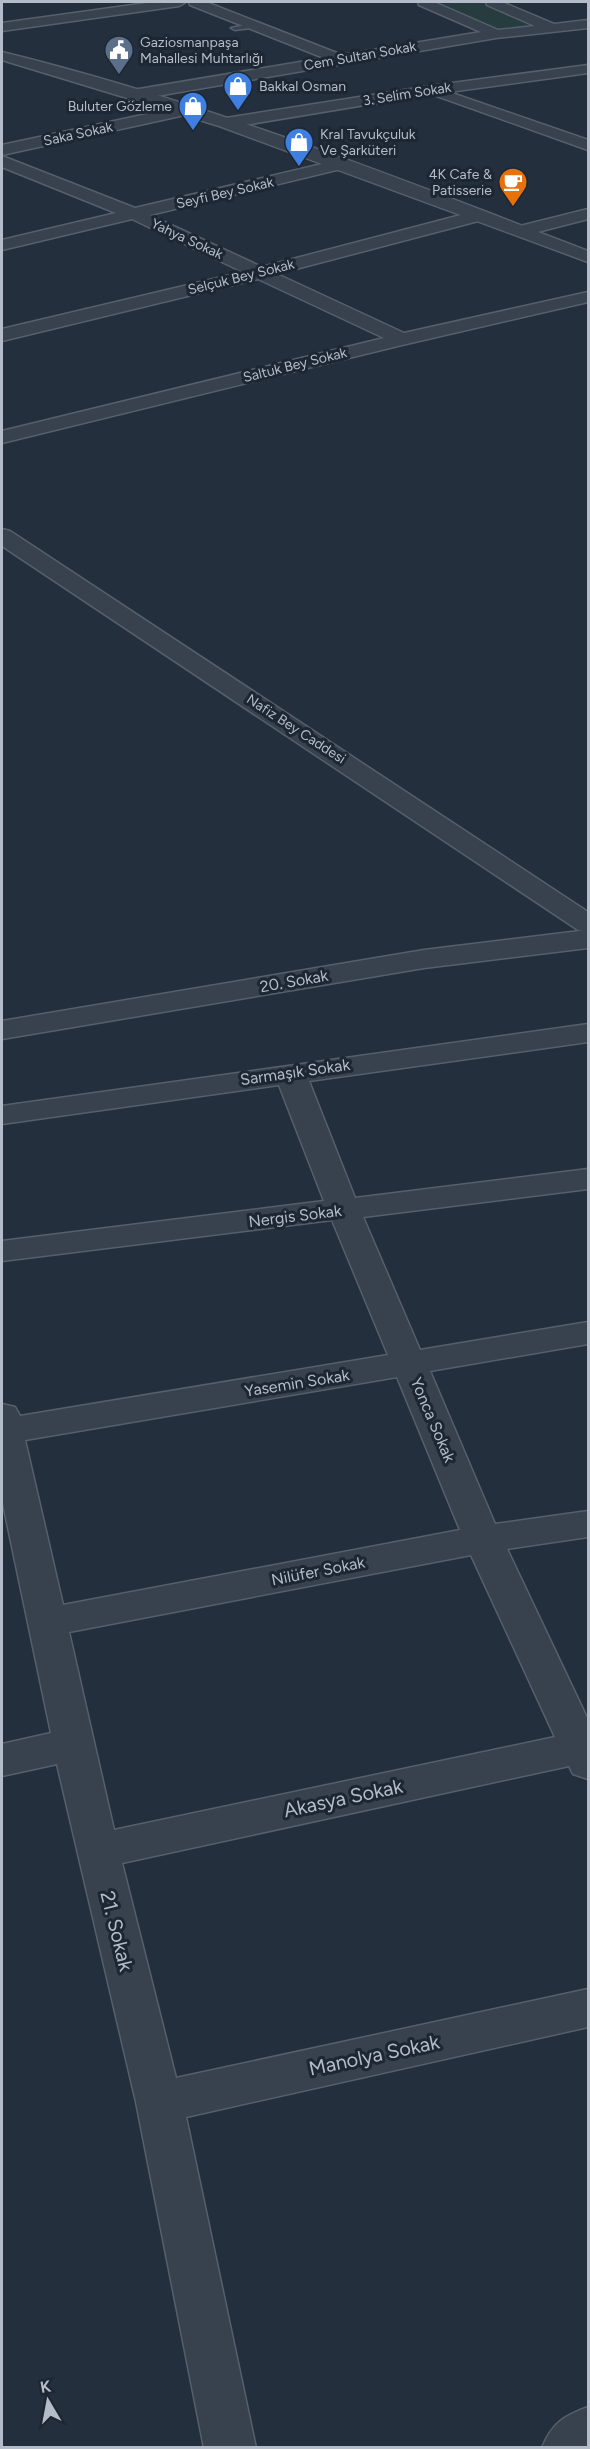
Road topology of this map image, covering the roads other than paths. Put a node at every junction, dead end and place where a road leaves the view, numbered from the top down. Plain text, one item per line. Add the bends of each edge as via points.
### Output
1 (179, 2) edge
2 (195, 2) edge
3 (424, 2) edge
4 (492, 2) edge
5 (588, 24) edge
6 (255, 25) junction
7 (2, 27) edge
8 (549, 27) junction
9 (235, 28) dead end
10 (496, 34) junction
11 (579, 38) dead end
12 (2, 56) edge
13 (339, 59) junction
14 (588, 69) edge
15 (368, 74) dead end
16 (387, 84) dead end
17 (430, 90) junction
18 (406, 94) junction
19 (133, 95) junction
20 (189, 110) junction
21 (226, 123) junction
22 (588, 145) edge
23 (2, 150) edge
24 (2, 160) edge
25 (344, 164) junction
26 (134, 214) junction
27 (588, 214) edge
28 (480, 215) junction
29 (522, 231) junction
30 (2, 245) edge
31 (588, 257) edge
32 (260, 273) junction
33 (588, 297) edge
34 (2, 335) edge
35 (402, 339) junction
36 (2, 437) edge
37 (2, 536) edge
38 (588, 924) edge
39 (588, 939) edge
40 (2, 1030) edge
41 (588, 1033) edge
42 (290, 1073) junction
43 (2, 1115) edge
44 (588, 1179) edge
45 (344, 1210) junction
46 (2, 1251) edge
47 (588, 1333) edge
48 (410, 1364) junction
49 (3, 1424) edge
50 (588, 1524) edge
51 (483, 1539) junction
52 (48, 1622) junction
53 (74, 1744) junction
54 (586, 1752) edge
55 (2, 1760) edge
56 (97, 1851) junction
57 (588, 2008) edge
58 (159, 2102) junction
59 (588, 2432) edge
60 (230, 2448) edge
61 (568, 2448) edge

1 - 7 street
2 - 6 street
3 - 10 street
4 - 8 street
5 - 8 street, Cem Sultan Sokak
6 - 9 lane
6 - 13 street
8 - 10 street, Cem Sultan Sokak
8 - 11 street
10 - 13 street, Cem Sultan Sokak
12 - 19 street
13 - 15 street
13 - 19 street, Cem Sultan Sokak
14 - 17 street, 3. Selim Sokak
16 - 18 street
17 - 18 street, 3. Selim Sokak
17 - 22 street
18 - 21 street, 3. Selim Sokak
19 - 20 street
20 - 21 street
20 - 23 street, Saka Sokak
21 - 25 street
24 - 26 street, Yahya Sokak
25 - 26 street, Seyfi Bey Sokak
25 - 28 street
26 - 30 street, Seyfi Bey Sokak
26 - 32 street, Yahya Sokak
27 - 29 street
28 - 29 street
28 - 32 street, Selçuk Bey Sokak
29 - 31 street
32 - 34 street, Selçuk Bey Sokak
32 - 35 street, Yahya Sokak
33 - 35 street, Saltuk Bey Sokak
35 - 36 street, Saltuk Bey Sokak
37 - 38 street, Nafiz Bey Caddesi
39 - 40 street, 20. Sokak via 424,959
41 - 42 street, Sarmaşık Sokak
42 - 43 street, Sarmaşık Sokak
42 - 45 street, Yonca Sokak
44 - 45 street, Nergis Sokak
45 - 46 street, Nergis Sokak
45 - 48 street, Yonca Sokak
47 - 48 street, Yasemin Sokak
48 - 49 street, Yasemin Sokak
48 - 51 street, Yonca Sokak
49 - 52 street, 21. Sokak
50 - 51 street, Nilüfer Sokak
51 - 52 street, Nilüfer Sokak
51 - 54 street, Yonca Sokak
52 - 53 street, 21. Sokak
53 - 55 street
53 - 56 street, 21. Sokak
54 - 56 street, Akasya Sokak
56 - 58 street, 21. Sokak
57 - 58 street, Manolya Sokak
58 - 60 street, 21. Sokak
59 - 61 street

